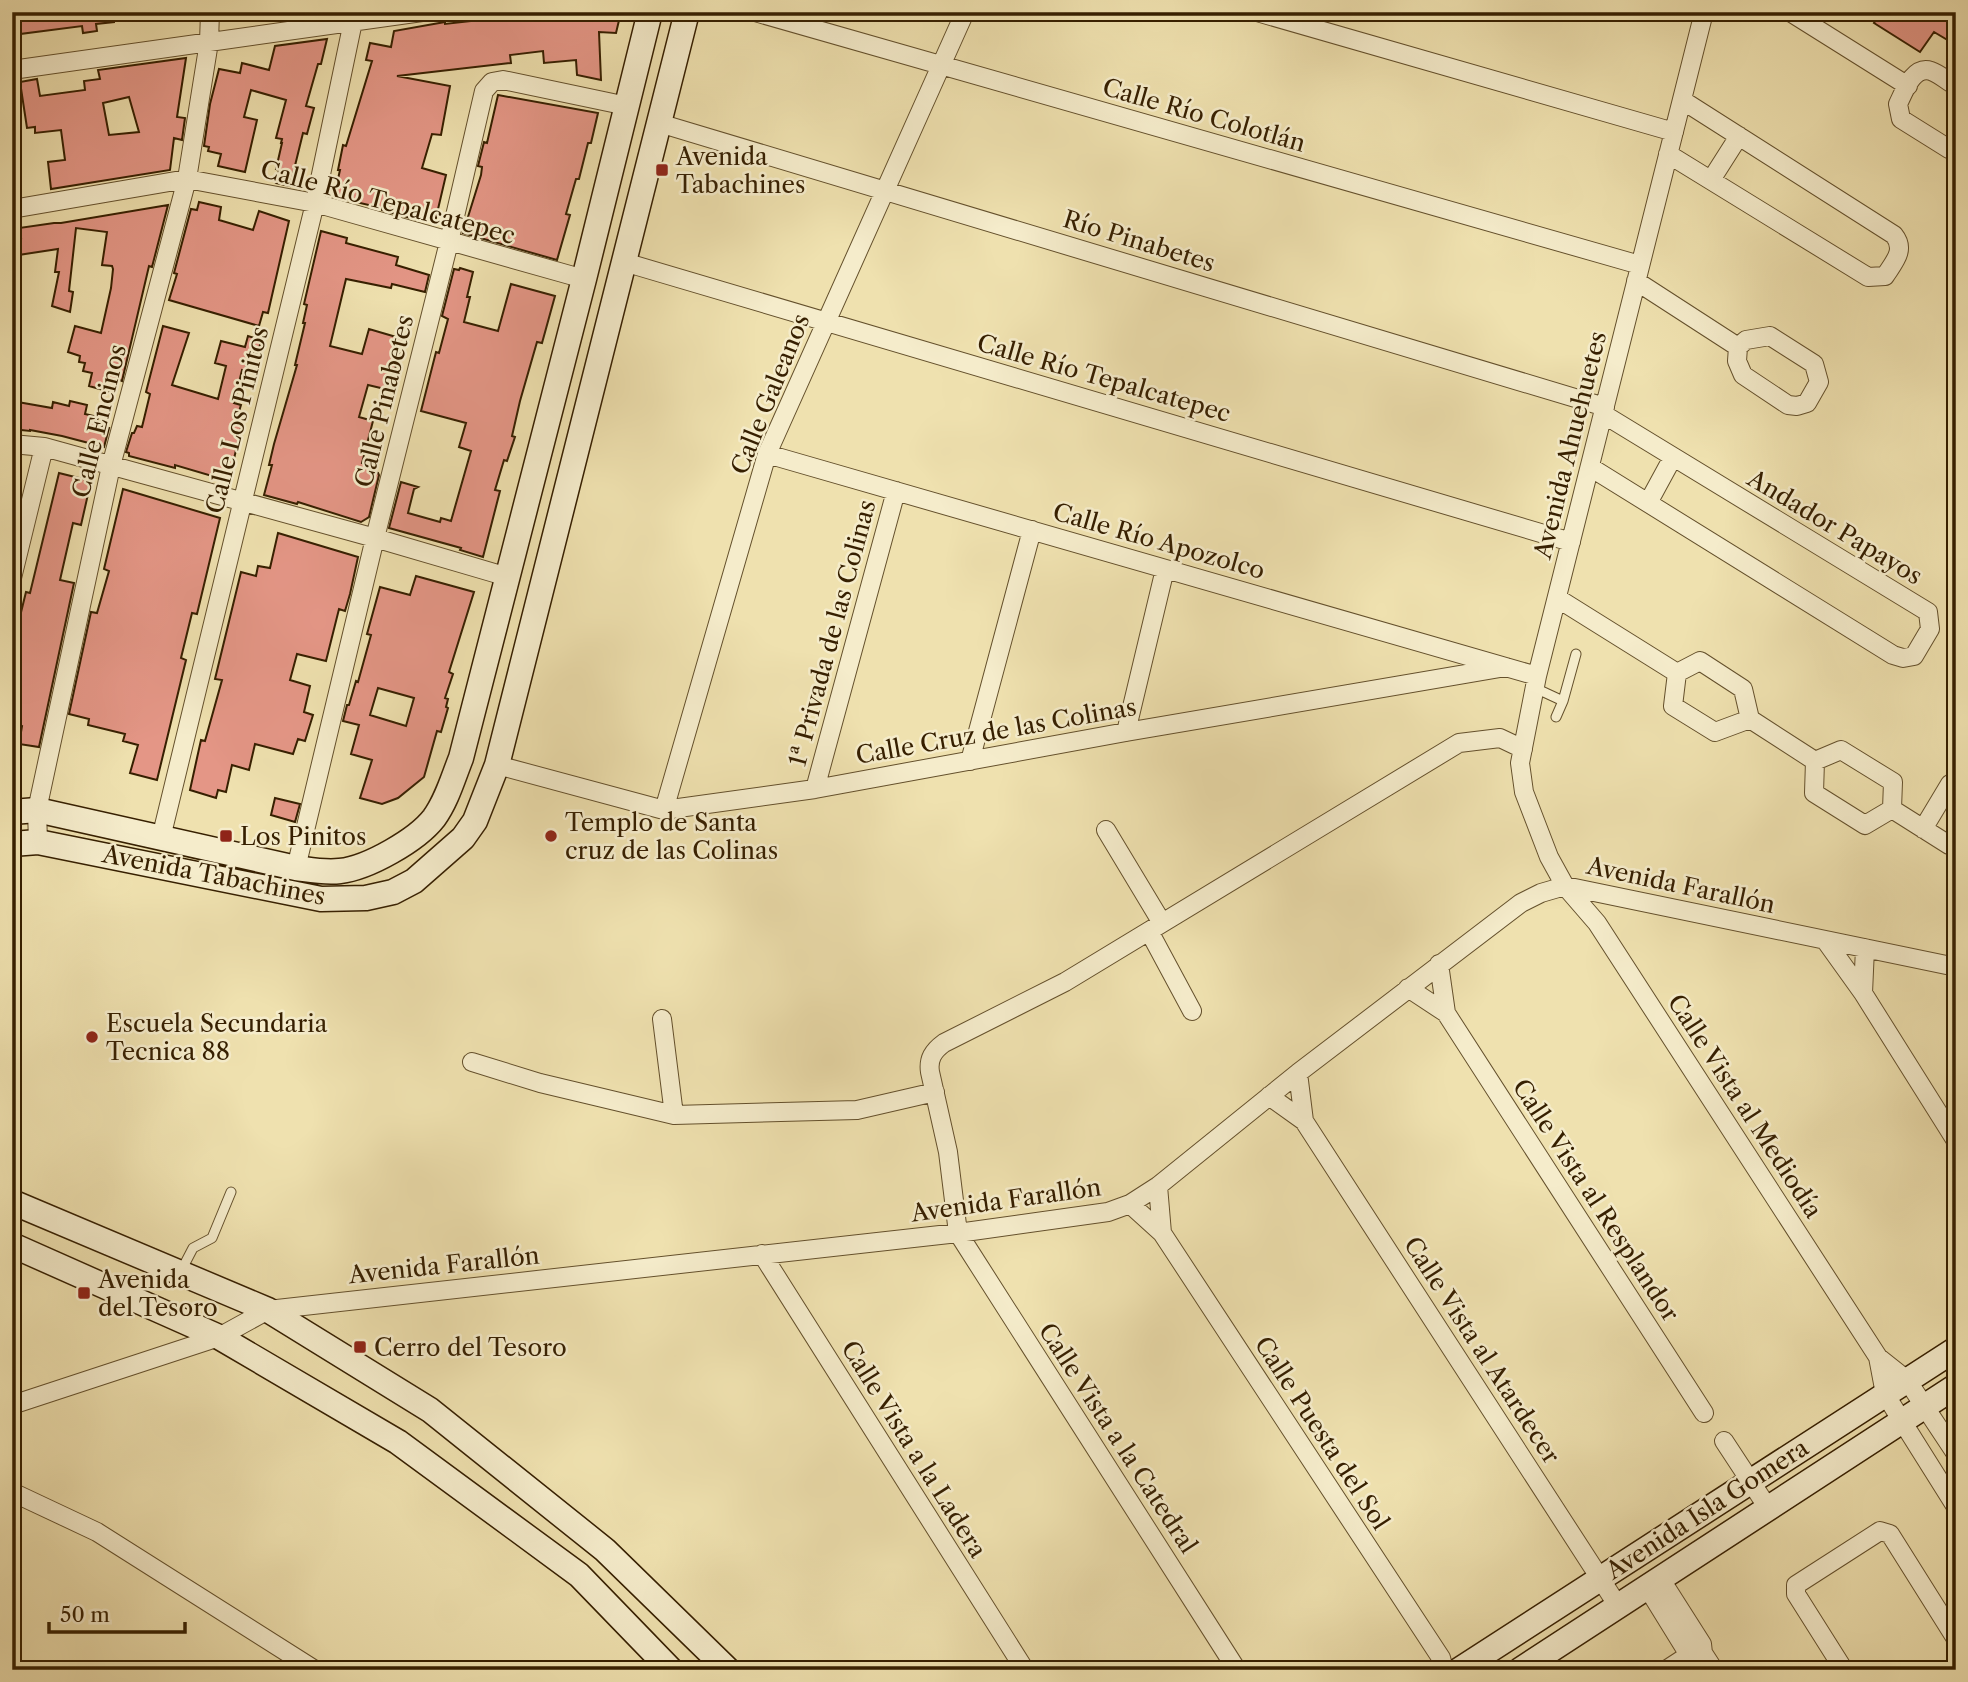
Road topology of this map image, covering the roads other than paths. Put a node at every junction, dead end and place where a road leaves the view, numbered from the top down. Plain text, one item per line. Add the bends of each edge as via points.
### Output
1 (210, 12) edge
2 (422, 12) edge
3 (650, 12) edge
4 (687, 12) edge
5 (755, 12) edge
6 (965, 12) edge
7 (1257, 12) edge
8 (1704, 12) edge
9 (1790, 12) edge
10 (354, 17) edge
11 (209, 42) junction
12 (942, 66) junction
13 (12, 70) edge
14 (1908, 86) junction
15 (1956, 86) edge
16 (1682, 100) junction
17 (627, 106) junction
18 (659, 123) junction
19 (1674, 132) junction
20 (1740, 136) junction
21 (1956, 149) edge
22 (1668, 154) junction
23 (187, 179) junction
24 (1711, 180) junction
25 (885, 191) junction
26 (315, 203) junction
27 (12, 209) edge
28 (449, 242) junction
29 (624, 262) junction
30 (1638, 273) junction
31 (584, 279) junction
32 (826, 322) junction
33 (1738, 347) junction
34 (1604, 410) junction
35 (12, 444) edge
36 (44, 447) junction
37 (767, 454) junction
38 (1673, 457) junction
39 (111, 466) junction
40 (1590, 467) junction
41 (895, 491) junction
42 (242, 501) junction
43 (1648, 503) junction
44 (1032, 530) junction
45 (375, 538) junction
46 (1571, 542) junction
47 (1165, 569) junction
48 (508, 577) junction
49 (12, 578) edge
50 (1557, 598) junction
51 (1576, 654) dead end
52 (1506, 667) junction
53 (1677, 673) junction
54 (1536, 682) junction
55 (1563, 701) junction
56 (1556, 717) dead end
57 (1750, 719) junction
58 (1126, 732) junction
59 (1523, 749) junction
60 (971, 761) junction
61 (1815, 761) junction
62 (497, 765) junction
63 (1956, 781) edge
64 (815, 789) junction
65 (1892, 809) junction
66 (37, 810) junction
67 (664, 810) junction
68 (12, 812) edge
69 (1923, 829) junction
70 (1106, 830) dead end
71 (161, 838) junction
72 (38, 842) junction
73 (12, 844) edge
74 (1956, 846) edge
75 (296, 869) junction
76 (1565, 886) junction
77 (1155, 927) junction
78 (1825, 940) junction
79 (1864, 948) junction
80 (1439, 964) junction
81 (1956, 967) edge
82 (1408, 988) junction
83 (1863, 993) junction
84 (1192, 1011) dead end
85 (1446, 1013) junction
86 (662, 1019) dead end
87 (472, 1062) dead end
88 (1298, 1073) junction
89 (935, 1092) junction
90 (1269, 1096) junction
91 (674, 1115) junction
92 (1304, 1121) junction
93 (1956, 1141) edge
94 (1158, 1186) junction
95 (231, 1192) dead end
96 (12, 1202) edge
97 (1130, 1204) junction
98 (958, 1233) junction
99 (1162, 1233) junction
100 (12, 1245) edge
101 (762, 1254) junction
102 (180, 1272) junction
103 (268, 1310) junction
104 (219, 1337) junction
105 (1956, 1349) edge
106 (1878, 1357) junction
107 (1907, 1380) junction
108 (1956, 1386) edge
109 (1885, 1394) junction
110 (12, 1405) edge
111 (1925, 1406) junction
112 (1704, 1413) dead end
113 (1902, 1421) junction
114 (1724, 1441) dead end
115 (1956, 1454) edge
116 (1751, 1481) junction
117 (12, 1492) edge
118 (1956, 1507) edge
119 (1768, 1508) junction
120 (1600, 1579) junction
121 (1654, 1583) junction
122 (1618, 1606) junction
123 (1956, 1639) edge
124 (1698, 1651) junction
125 (1451, 1667) edge
126 (315, 1670) edge
127 (671, 1670) edge
128 (728, 1670) edge
129 (1025, 1670) edge
130 (1237, 1670) edge
131 (1520, 1670) edge
132 (1666, 1670) edge
133 (1714, 1670) edge
134 (1844, 1670) edge

1 - 11 street, Calle Encinos
2 - 10 street
3 - 17 street, Avenida Tabachines
4 - 18 street, Avenida Tabachines
5 - 12 street, Calle Río Colotlán
6 - 12 street, Calle Galeanos
7 - 19 street
8 - 16 street, Avenida Ahuehuetes
9 - 14 street
10 - 11 street
10 - 26 street, Calle Los Pinitos
11 - 13 street
11 - 23 street, Calle Encinos
12 - 25 street, Calle Galeanos
12 - 30 street, Calle Río Colotlán
14 - 15 street via 1922,71 1931,71
14 - 21 street via 1898,104 1901,119
16 - 19 street, Avenida Ahuehuetes
16 - 20 street
17 - 28 street, Calle Pinabetes via 503,80 492,82 484,91
17 - 31 street, Avenida Tabachines
18 - 25 street, Río Pinabetes
18 - 29 street, Avenida Tabachines
19 - 22 street, Avenida Ahuehuetes
20 - 24 street
20 - 24 street via 1894,235 1901,251 1885,276 1868,277
22 - 24 street
22 - 30 street, Avenida Ahuehuetes
23 - 26 street, Calle Río Tepalcatepec
23 - 27 street, Calle Río Tepalcatepec
23 - 39 street, Calle Encinos
25 - 32 street, Calle Galeanos
25 - 34 street, Río Pinabetes
26 - 28 street, Calle Río Tepalcatepec
26 - 42 street, Calle Los Pinitos
28 - 31 street, Calle Río Tepalcatepec
28 - 45 street, Calle Pinabetes
29 - 32 street, Calle Río Tepalcatepec
29 - 62 street, Avenida Tabachines
30 - 33 street, Calle Río Colotlán
30 - 34 street, Avenida Ahuehuetes
31 - 48 street, Avenida Tabachines
32 - 37 street, Calle Galeanos
32 - 46 street, Calle Río Tepalcatepec
33 - 33 street via 1746,340 1770,336 1814,364 1819,382 1807,403 1788,405 1743,376
34 - 38 street, Andador Papayos
34 - 40 street, Avenida Ahuehuetes
35 - 36 street
36 - 39 street
36 - 49 street
37 - 41 street, Calle Río Apozolco
37 - 67 street, Calle Galeanos
38 - 43 street
38 - 43 street, Andador Papayos via 1928,612 1930,629 1914,656 1893,655
39 - 42 street
39 - 66 street, Calle Encinos
40 - 43 street, Andador Papayos
40 - 46 street, Avenida Ahuehuetes
41 - 44 street, Calle Río Apozolco
41 - 64 street, 1ª Privada de las Colinas
42 - 45 street
42 - 71 street, Calle Los Pinitos
44 - 47 street, Calle Río Apozolco
44 - 60 street
45 - 48 street
45 - 75 street, Calle Pinabetes
46 - 50 street, Avenida Ahuehuetes
47 - 52 street, Calle Río Apozolco
47 - 58 street
48 - 75 street, Avenida Tabachines via 461,758 433,819 415,836 370,862 344,871
50 - 53 street
50 - 54 street, Avenida Ahuehuetes
51 - 55 lane
52 - 54 street, Calle Río Apozolco
52 - 58 street, Calle Cruz de las Colinas
53 - 57 street via 1700,661 1743,689
53 - 57 street via 1673,706 1715,732
54 - 55 lane
54 - 59 street, Avenida Ahuehuetes
55 - 56 lane
57 - 61 street
58 - 60 street, Calle Cruz de las Colinas
59 - 76 street, Avenida Ahuehuetes via 1524,792
59 - 77 street via 1500,738 1459,743
60 - 64 street, Calle Cruz de las Colinas
61 - 65 street via 1841,750 1893,782
61 - 65 street via 1814,793 1865,825
62 - 67 street, Calle Cruz de las Colinas
62 - 72 street, Avenida Tabachines via 475,821 463,838 414,881 366,898 321,899
63 - 69 street
64 - 67 street, Calle Cruz de las Colinas
65 - 69 street
66 - 68 street, Avenida Tabachines
66 - 71 street, Avenida Tabachines
66 - 72 street, Calle Encinos
69 - 74 street
70 - 77 street
71 - 75 street, Avenida Tabachines
72 - 73 street, Avenida Tabachines
76 - 78 street, Avenida Farallón
76 - 80 street, Avenida Farallón via 1521,903
76 - 106 street, Calle Vista al Mediodía via 1597,923
77 - 84 street
77 - 89 street via 1065,982 944,1043 929,1064
78 - 79 street, Avenida Farallón
78 - 83 street
79 - 81 street, Avenida Farallón
79 - 83 street
80 - 82 street, Avenida Farallón
80 - 85 street, Calle Vista al Resplandor
82 - 85 street, Calle Vista al Resplandor
82 - 88 street, Avenida Farallón
83 - 93 street
85 - 112 street, Calle Vista al Resplandor
86 - 91 street
87 - 91 street
88 - 90 street, Avenida Farallón
88 - 92 street, Calle Vista al Atardecer
89 - 91 street via 856,1110
89 - 98 street
90 - 92 street, Calle Vista al Atardecer
90 - 94 street, Avenida Farallón
92 - 120 street, Calle Vista al Atardecer
94 - 97 street, Avenida Farallón
94 - 99 street, Calle Puesta del Sol
95 - 102 lane via 212,1238 193,1248
96 - 102 street
97 - 98 street, Avenida Farallón via 1082,1217
97 - 99 street, Calle Puesta del Sol
98 - 101 street, Avenida Farallón
98 - 130 street, Calle Vista a la Catedral
99 - 125 street, Calle Puesta del Sol
100 - 104 street
101 - 103 street, Avenida Farallón
101 - 129 street, Calle Vista a la Ladera
102 - 103 street
103 - 104 street, Avenida Farallón
103 - 128 street via 430,1410 605,1550
104 - 110 street, Avenida Farallón
104 - 127 street via 420,1457 579,1575
105 - 107 street, Avenida Isla Gomera
106 - 107 street, Calle Vista al Mediodía
106 - 109 street, Calle Vista al Mediodía
107 - 109 street, Avenida Isla Gomera
107 - 111 street, Calle Vista al Mediodía
108 - 111 street, Avenida Isla Gomera
109 - 113 street
109 - 116 street, Avenida Isla Gomera
111 - 113 street, Avenida Isla Gomera
111 - 115 street, Calle Vista al Mediodía
113 - 118 street
113 - 119 street, Avenida Isla Gomera
114 - 116 street
116 - 119 street
116 - 120 street, Avenida Isla Gomera
117 - 126 street via 97,1532
119 - 121 street, Avenida Isla Gomera
120 - 122 street, Calle Vista al Atardecer
120 - 125 street, Avenida Isla Gomera
121 - 122 street, Avenida Isla Gomera
121 - 124 street
122 - 131 street, Avenida Isla Gomera
123 - 134 street via 1890,1534 1880,1531 1796,1585 1796,1594
124 - 132 street
124 - 133 street

